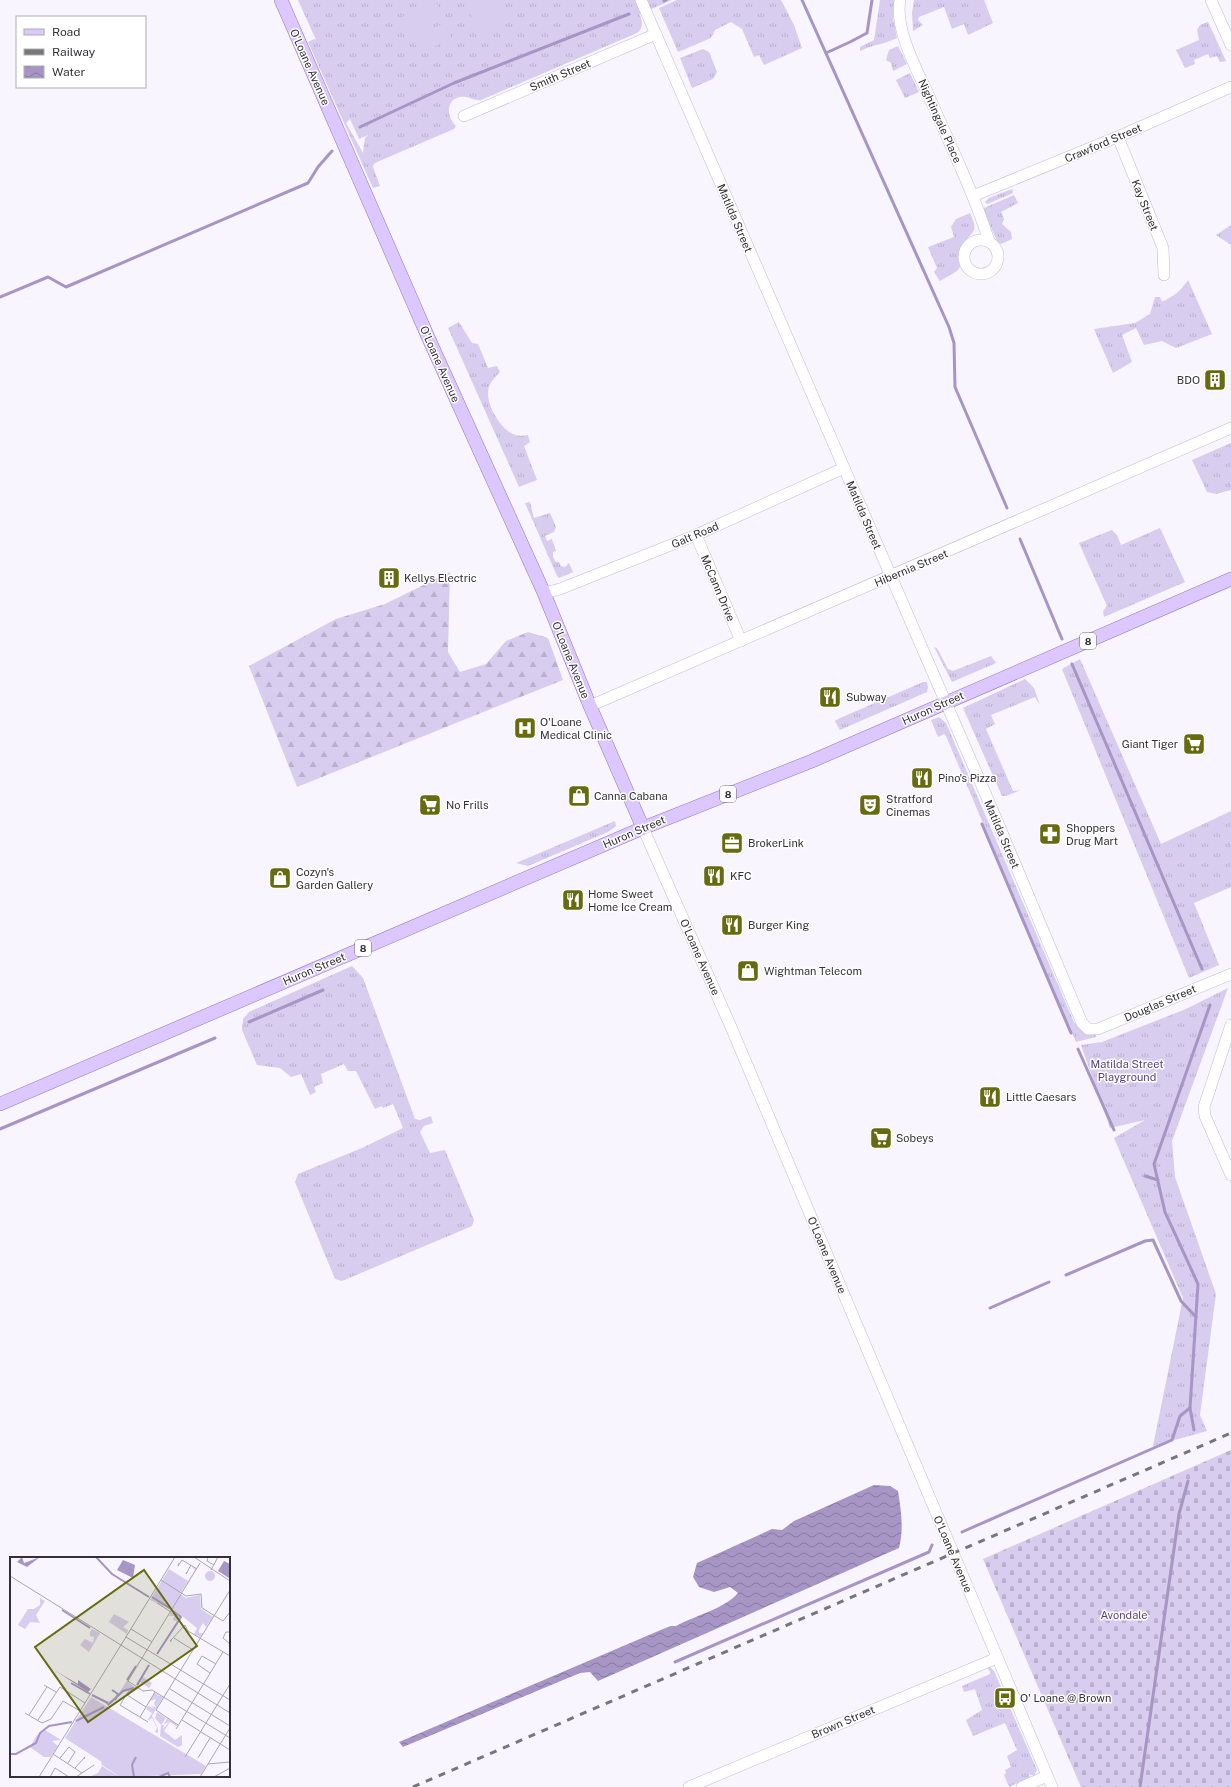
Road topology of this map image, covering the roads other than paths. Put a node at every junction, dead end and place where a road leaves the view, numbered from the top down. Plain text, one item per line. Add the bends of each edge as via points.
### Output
1 (281, 0) edge
2 (641, 0) edge
3 (900, 0) edge
4 (1211, 0) edge
5 (656, 34) junction
6 (1231, 46) edge
7 (1231, 87) edge
8 (464, 116) dead end
9 (1118, 137) junction
10 (973, 196) junction
11 (989, 241) dead end
12 (1164, 274) dead end
13 (1231, 428) edge
14 (844, 468) junction
15 (696, 535) junction
16 (891, 577) junction
17 (1231, 579) edge
18 (544, 593) junction
19 (741, 641) junction
20 (946, 703) junction
21 (590, 706) junction
22 (643, 828) junction
23 (1230, 976) edge
24 (1231, 1025) edge
25 (1088, 1029) joint
26 (0, 1104) edge
27 (1231, 1146) edge
28 (1220, 1151) junction
29 (1231, 1175) edge
30 (997, 1658) junction
31 (1047, 1776) junction
32 (689, 1787) edge
33 (1022, 1787) edge
34 (1052, 1787) edge

1 - 18 main road, O'Loane Avenue via 428,337
2 - 5 street, Matilda Street
3 - 10 street, Nightingale Place via 902,32
4 - 6 street
5 - 8 street, Smith Street
5 - 14 street, Matilda Street
7 - 9 street, Crawford Street
9 - 10 street, Crawford Street
9 - 12 street, Kay Street via 1163,248
10 - 11 street, Nightingale Place
13 - 16 street, Hibernia Street
14 - 15 street, Galt Road
14 - 16 street, Matilda Street
15 - 18 street, Galt Road
15 - 19 street, McCann Drive
16 - 19 street, Hibernia Street
16 - 20 street, Matilda Street
17 - 20 main road, Huron Street / 8
18 - 21 main road, O'Loane Avenue
19 - 21 street, Hibernia Street
20 - 22 main road, Huron Street / 8 via 812,761
20 - 25 street, Matilda Street via 1082,1024
21 - 22 main road, O'Loane Avenue
22 - 26 main road, Huron Street / 8
22 - 30 street, O'Loane Avenue via 731,1027
23 - 25 street, Douglas Street via 1098,1029
24 - 28 street via 1204,1107 1205,1116
27 - 28 street
28 - 29 street
30 - 31 street, O'Loane Avenue
30 - 32 street, Brown Street
31 - 33 street
31 - 34 street, O'Loane Avenue

